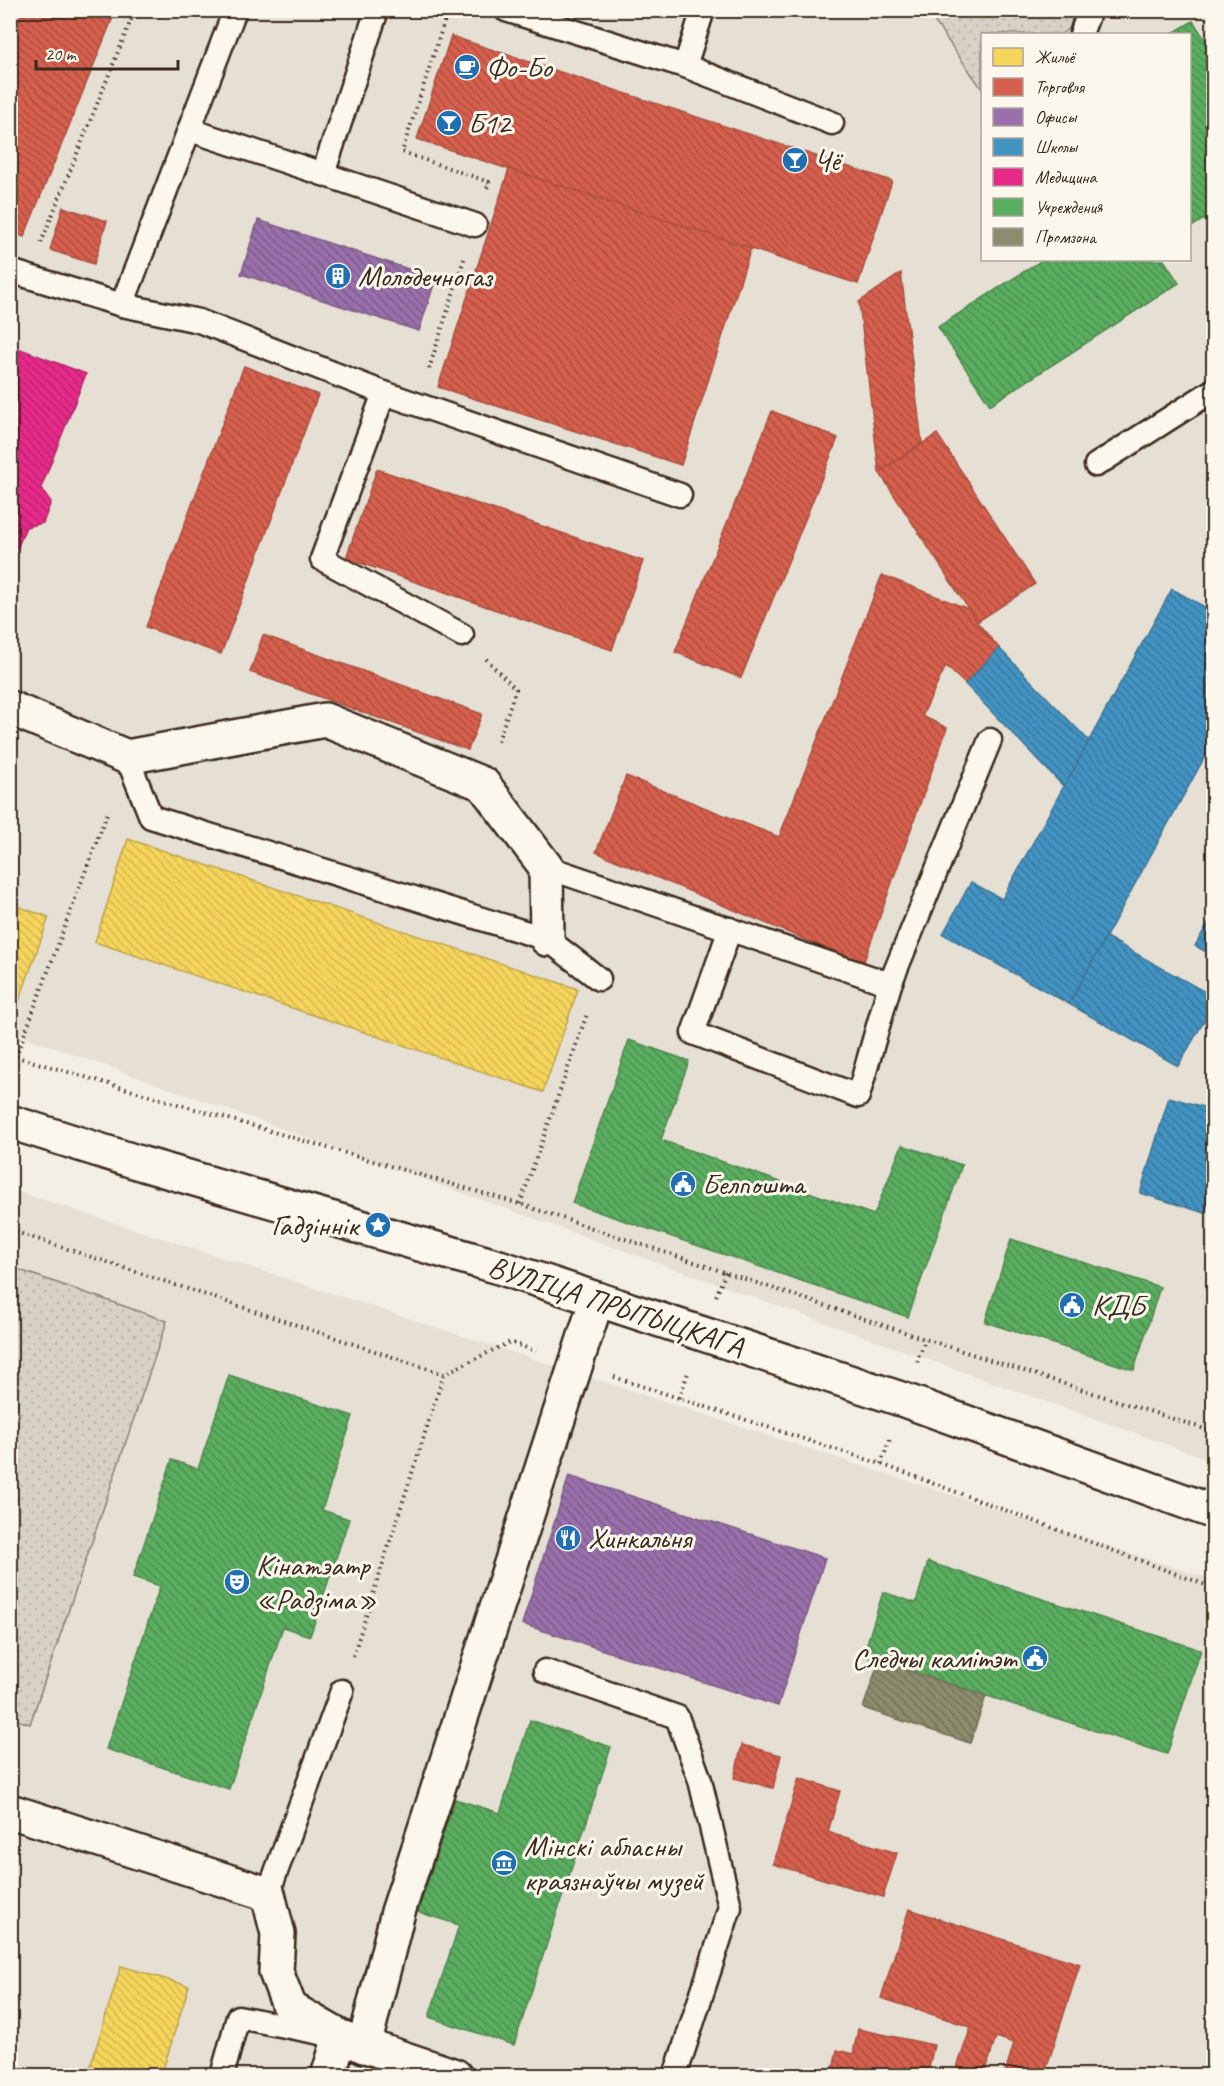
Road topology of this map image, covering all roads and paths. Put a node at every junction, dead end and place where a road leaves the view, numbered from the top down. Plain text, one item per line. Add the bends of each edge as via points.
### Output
1 (135, 10) edge
2 (150, 10) edge
3 (165, 10) edge
4 (235, 10) edge
5 (377, 10) edge
6 (506, 10) edge
7 (703, 10) edge
8 (1090, 10) edge
9 (1081, 33) edge
10 (685, 66) junction
11 (832, 123) dead end
12 (190, 130) junction
13 (323, 174) junction
14 (476, 225) dead end
15 (19, 274) edge
16 (122, 306) junction
17 (1214, 390) edge
18 (384, 393) junction
19 (1096, 465) dead end
20 (680, 495) dead end
21 (462, 634) joint
22 (10, 708) edge
23 (990, 740) dead end
24 (128, 757) junction
25 (483, 784) junction
26 (546, 867) junction
27 (730, 928) junction
28 (548, 939) junction
29 (599, 979) joint
30 (890, 984) junction
31 (10, 1055) edge
32 (16, 1057) junction
33 (10, 1122) edge
34 (520, 1204) junction
35 (10, 1230) edge
36 (597, 1299) junction
37 (576, 1364) junction
38 (444, 1374) junction
39 (1214, 1432) edge
40 (1214, 1512) edge
41 (1214, 1588) edge
42 (545, 1671) dead end
43 (342, 1691) joint
44 (10, 1811) edge
45 (268, 1894) junction
46 (352, 2041) junction
47 (222, 2076) edge
48 (328, 2076) edge
49 (455, 2076) edge
50 (675, 2076) edge

1 - 15 path
2 - 3 path via 163,16
4 - 12 lane
5 - 13 lane
6 - 10 lane
7 - 10 lane
8 - 9 lane
10 - 11 lane
12 - 13 lane
12 - 16 lane
13 - 14 lane
15 - 16 lane
16 - 18 lane via 199,321
17 - 19 lane
18 - 20 lane
18 - 21 lane via 322,559
21 - 25 path via 516,689
22 - 24 street
23 - 30 lane
24 - 25 street via 325,720
24 - 28 lane via 151,817
24 - 32 path
25 - 26 street
26 - 27 lane
26 - 28 street
27 - 30 lane
27 - 30 lane via 693,1033 858,1096
28 - 29 lane
29 - 34 path
31 - 32 path
32 - 34 path
33 - 36 street, ВУЛІЦА ПРЫТЫЦКАГА
34 - 39 path
35 - 38 path
36 - 37 street
36 - 40 street, ВУЛІЦА ПРЫТЫЦКАГА via 904,1400
37 - 38 path via 510,1342
37 - 41 path via 881,1464
37 - 46 street via 398,1912
38 - 43 path
42 - 50 lane via 677,1716 700,1780 730,1907
43 - 45 lane
44 - 45 street
45 - 46 street via 278,1934 276,1972 291,2008
46 - 47 lane via 238,2017
46 - 48 street
46 - 49 street

